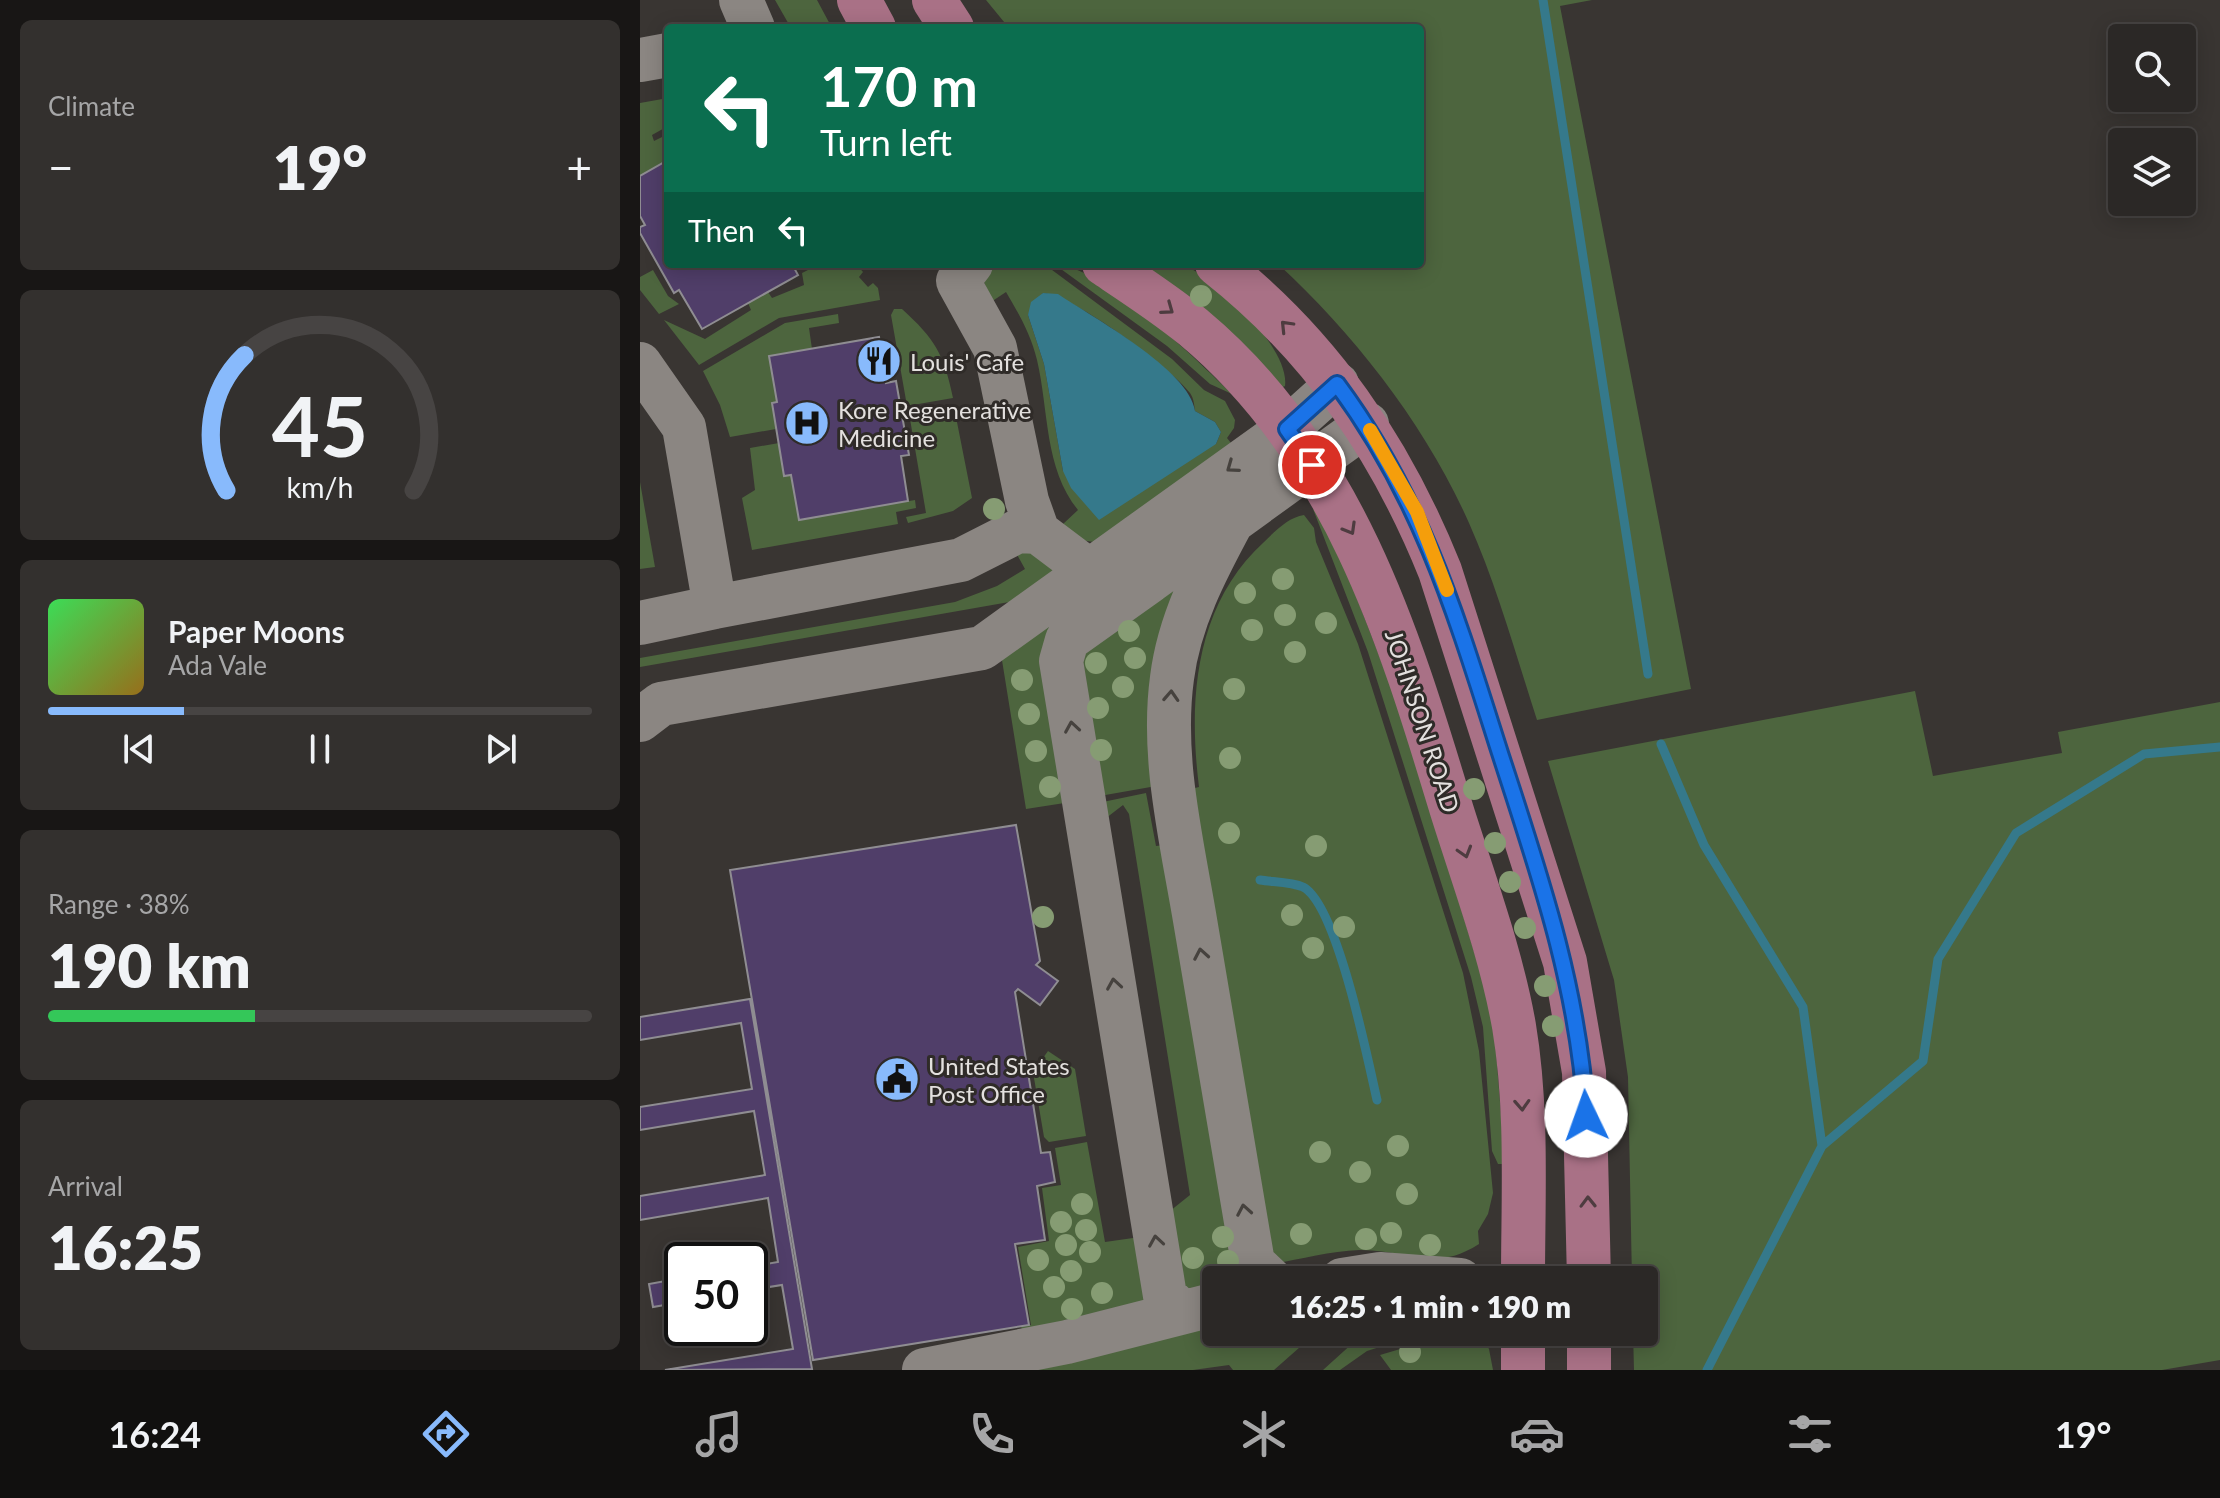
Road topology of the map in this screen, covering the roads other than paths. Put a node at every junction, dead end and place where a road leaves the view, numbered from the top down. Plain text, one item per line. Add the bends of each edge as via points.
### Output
1 (741, 0) edge
2 (859, 0) edge
3 (934, 0) edge
4 (751, 24) edge
5 (872, 24) edge
6 (949, 24) edge
7 (664, 56) edge
8 (640, 60) edge
9 (1110, 268) edge
10 (1222, 268) edge
11 (953, 270) edge
12 (640, 364) edge
13 (1337, 384) junction
14 (1367, 424) junction
15 (1287, 429) junction
16 (1312, 465) junction
17 (1233, 520) junction
18 (1038, 532) junction
19 (1091, 568) junction
20 (1150, 581) junction
21 (715, 607) junction
22 (640, 623) edge
23 (640, 720) edge
24 (1256, 1266) edge
25 (1523, 1266) edge
26 (1589, 1266) edge
27 (1198, 1307) edge
28 (1523, 1346) edge
29 (1589, 1346) edge
30 (924, 1370) edge
31 (1523, 1370) edge
32 (1589, 1370) edge

1 - 4 lane
2 - 5 main road
3 - 6 main road
7 - 8 lane
9 -> 15 main road, JOHNSON ROAD via 1193,327
13 -> 10 main road via 1283,321
11 - 18 lane via 995,348
12 - 21 lane via 684,427
13 - 14 main road
13 - 15 lane
14 - 16 lane
26 -> 14 main road via 1584,1072 1565,962 1440,571 1417,512
15 - 16 main road, JOHNSON ROAD
15 -> 19 lane
16 - 17 lane
16 -> 25 main road, JOHNSON ROAD via 1377,582 1502,975 1521,1084
17 - 20 lane
24 -> 17 lane via 1180,832 1169,728 1172,678 1185,621
18 - 19 lane
18 - 21 lane via 1018,531 961,560
19 - 20 lane via 1111,587
19 - 23 lane via 982,648 661,704
27 -> 20 lane via 1165,1296 1061,661 1067,640
21 - 22 lane
27 - 30 lane via 1067,1342
28 - 31 main road
29 - 32 main road

